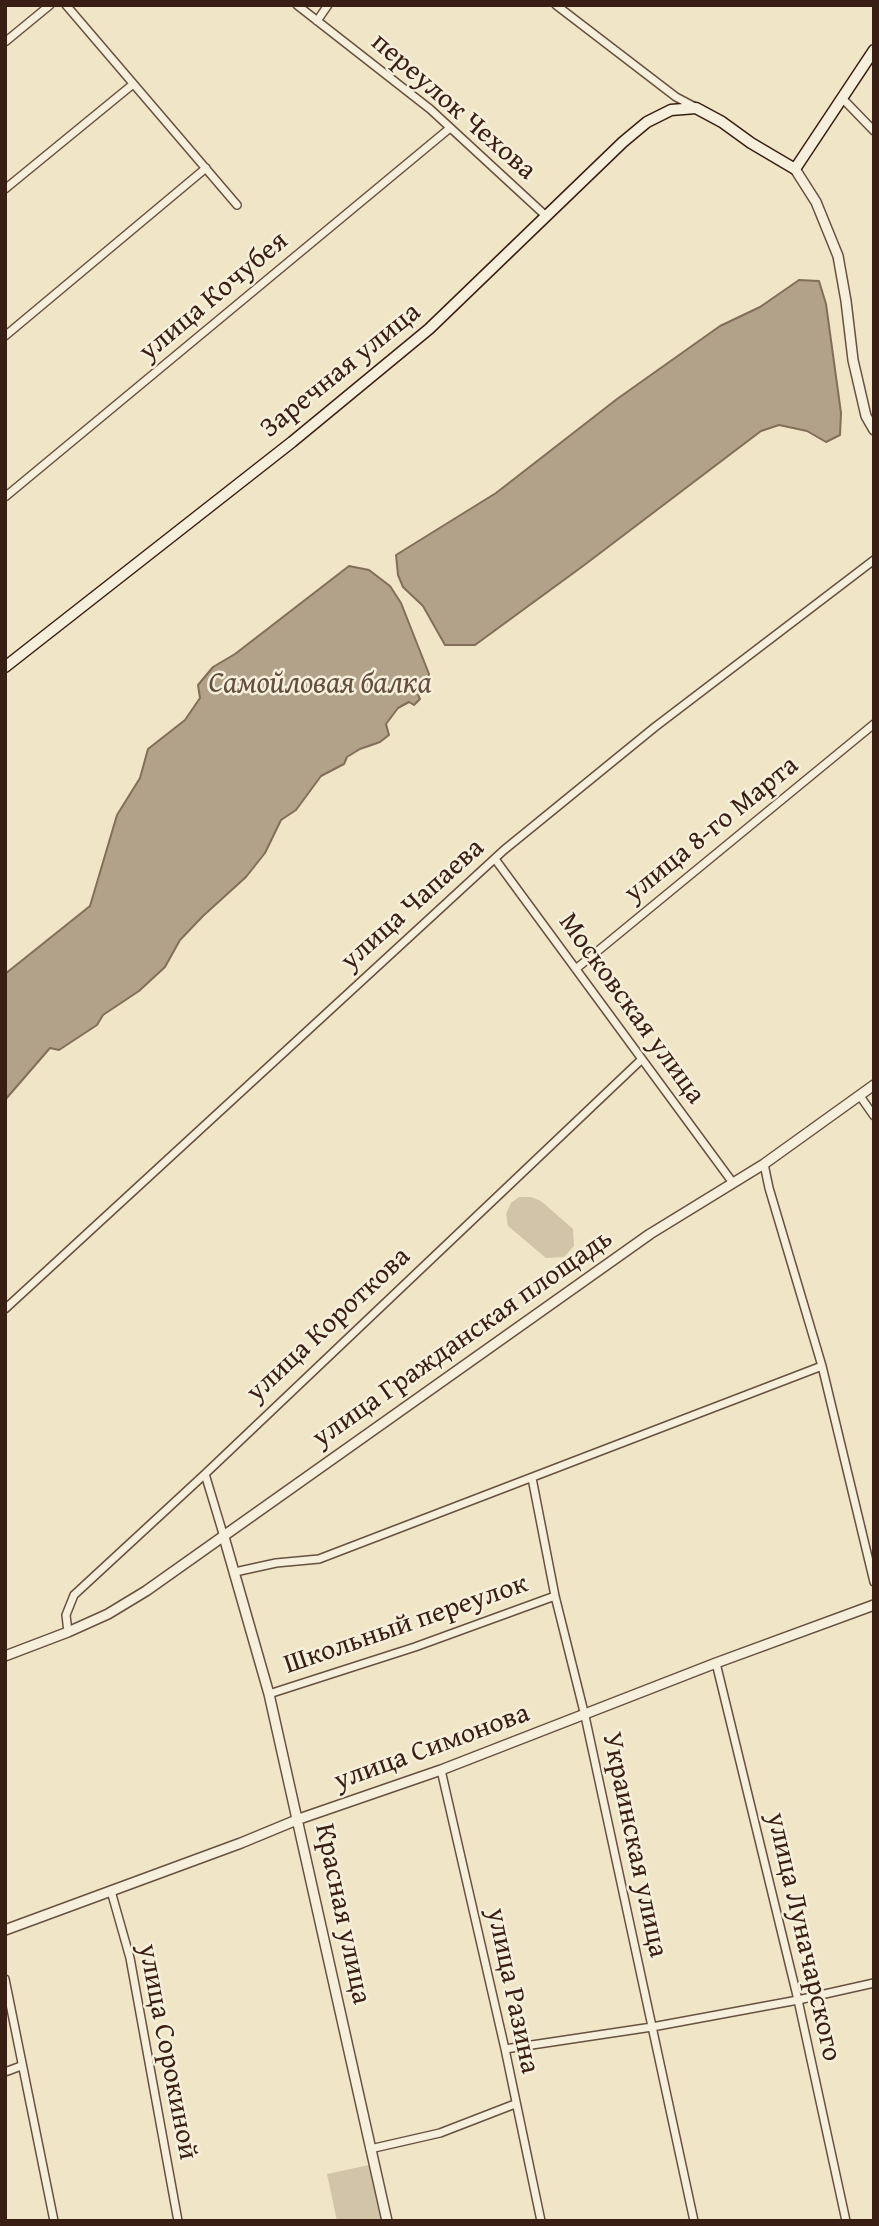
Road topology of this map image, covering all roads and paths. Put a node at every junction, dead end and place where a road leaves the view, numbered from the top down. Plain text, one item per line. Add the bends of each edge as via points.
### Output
1 (50, 5) edge
2 (66, 5) edge
3 (297, 5) edge
4 (328, 5) edge
5 (556, 5) edge
6 (317, 20) junction
7 (5, 42) edge
8 (874, 50) edge
9 (132, 85) junction
10 (842, 98) junction
11 (696, 108) junction
12 (450, 128) junction
13 (874, 131) edge
14 (206, 168) junction
15 (795, 169) junction
16 (5, 189) edge
17 (237, 205) dead end
18 (546, 216) junction
19 (5, 336) edge
20 (874, 430) edge
21 (5, 497) edge
22 (874, 560) edge
23 (5, 667) edge
24 (874, 724) edge
25 (495, 859) junction
26 (577, 968) junction
27 (641, 1060) junction
28 (874, 1085) edge
29 (860, 1096) junction
30 (874, 1116) edge
31 (764, 1164) junction
32 (733, 1183) junction
33 (5, 1308) edge
34 (822, 1366) junction
35 (205, 1474) junction
36 (532, 1478) junction
37 (224, 1537) junction
38 (235, 1572) junction
39 (874, 1582) edge
40 (555, 1595) junction
41 (874, 1605) edge
42 (68, 1632) junction
43 (5, 1656) edge
44 (716, 1663) junction
45 (269, 1693) junction
46 (585, 1716) junction
47 (441, 1770) junction
48 (299, 1819) junction
49 (111, 1891) junction
50 (5, 1930) edge
51 (5, 1979) edge
52 (874, 1983) edge
53 (798, 2000) junction
54 (652, 2027) junction
55 (505, 2049) junction
56 (21, 2066) junction
57 (5, 2072) edge
58 (515, 2104) junction
59 (370, 2149) junction
60 (54, 2221) edge
61 (178, 2221) edge
62 (387, 2221) edge
63 (541, 2221) edge
64 (694, 2221) edge
65 (846, 2221) edge

1 - 7 street
2 - 9 street
3 - 6 street, переулок Чехова
4 - 6 street
5 - 11 street
6 - 12 street, переулок Чехова
8 - 10 main road
9 - 14 street
9 - 16 street
10 - 13 street
10 - 15 main road
11 - 15 main road
11 - 18 main road, Заречная улица via 671,110 647,122
12 - 18 street, переулок Чехова
12 - 21 street, улица Кочубея
14 - 17 street
14 - 19 street
15 - 20 street via 816,202 838,256 853,360 866,416
18 - 23 main road, Заречная улица via 429,329
22 - 25 street, улица Чапаева via 655,727
24 - 26 street, улица 8-го Марта
25 - 26 street, Московская улица
25 - 33 street, улица Чапаева
26 - 27 street, Московская улица
27 - 32 street, Московская улица
27 - 35 street, улица Короткова
28 - 29 street
29 - 30 street
29 - 31 street
31 - 32 street
31 - 34 street
32 - 37 street, улица Гражданская площадь via 650,1234
34 - 36 street
34 - 39 street
35 - 37 street
35 - 42 street, улица Короткова via 74,1595 66,1615
36 - 38 street via 319,1559
36 - 40 street, Украинская улица
37 - 38 street, Красная улица
37 - 42 street via 108,1614
38 - 45 street, Красная улица
40 - 45 street, Школьный переулок via 415,1647
40 - 46 street, Украинская улица
41 - 44 street, улица Симонова
42 - 43 street
44 - 46 street, улица Симонова
44 - 53 street, улица Луначарского
45 - 48 street, Красная улица
46 - 47 street, улица Симонова
46 - 54 street, Украинская улица
47 - 48 street, улица Симонова
47 - 55 street, улица Разина
48 - 49 street, улица Симонова
48 - 59 street, Красная улица
49 - 50 street, улица Симонова
49 - 61 street, улица Сорокиной via 130,1958
51 - 56 street
52 - 53 street
53 - 54 street
53 - 65 street, улица Луначарского
54 - 55 street
54 - 64 street, Украинская улица
55 - 58 street, улица Разина
56 - 57 street
56 - 60 street
58 - 59 street via 440,2133
58 - 63 street, улица Разина
59 - 62 street, Красная улица

